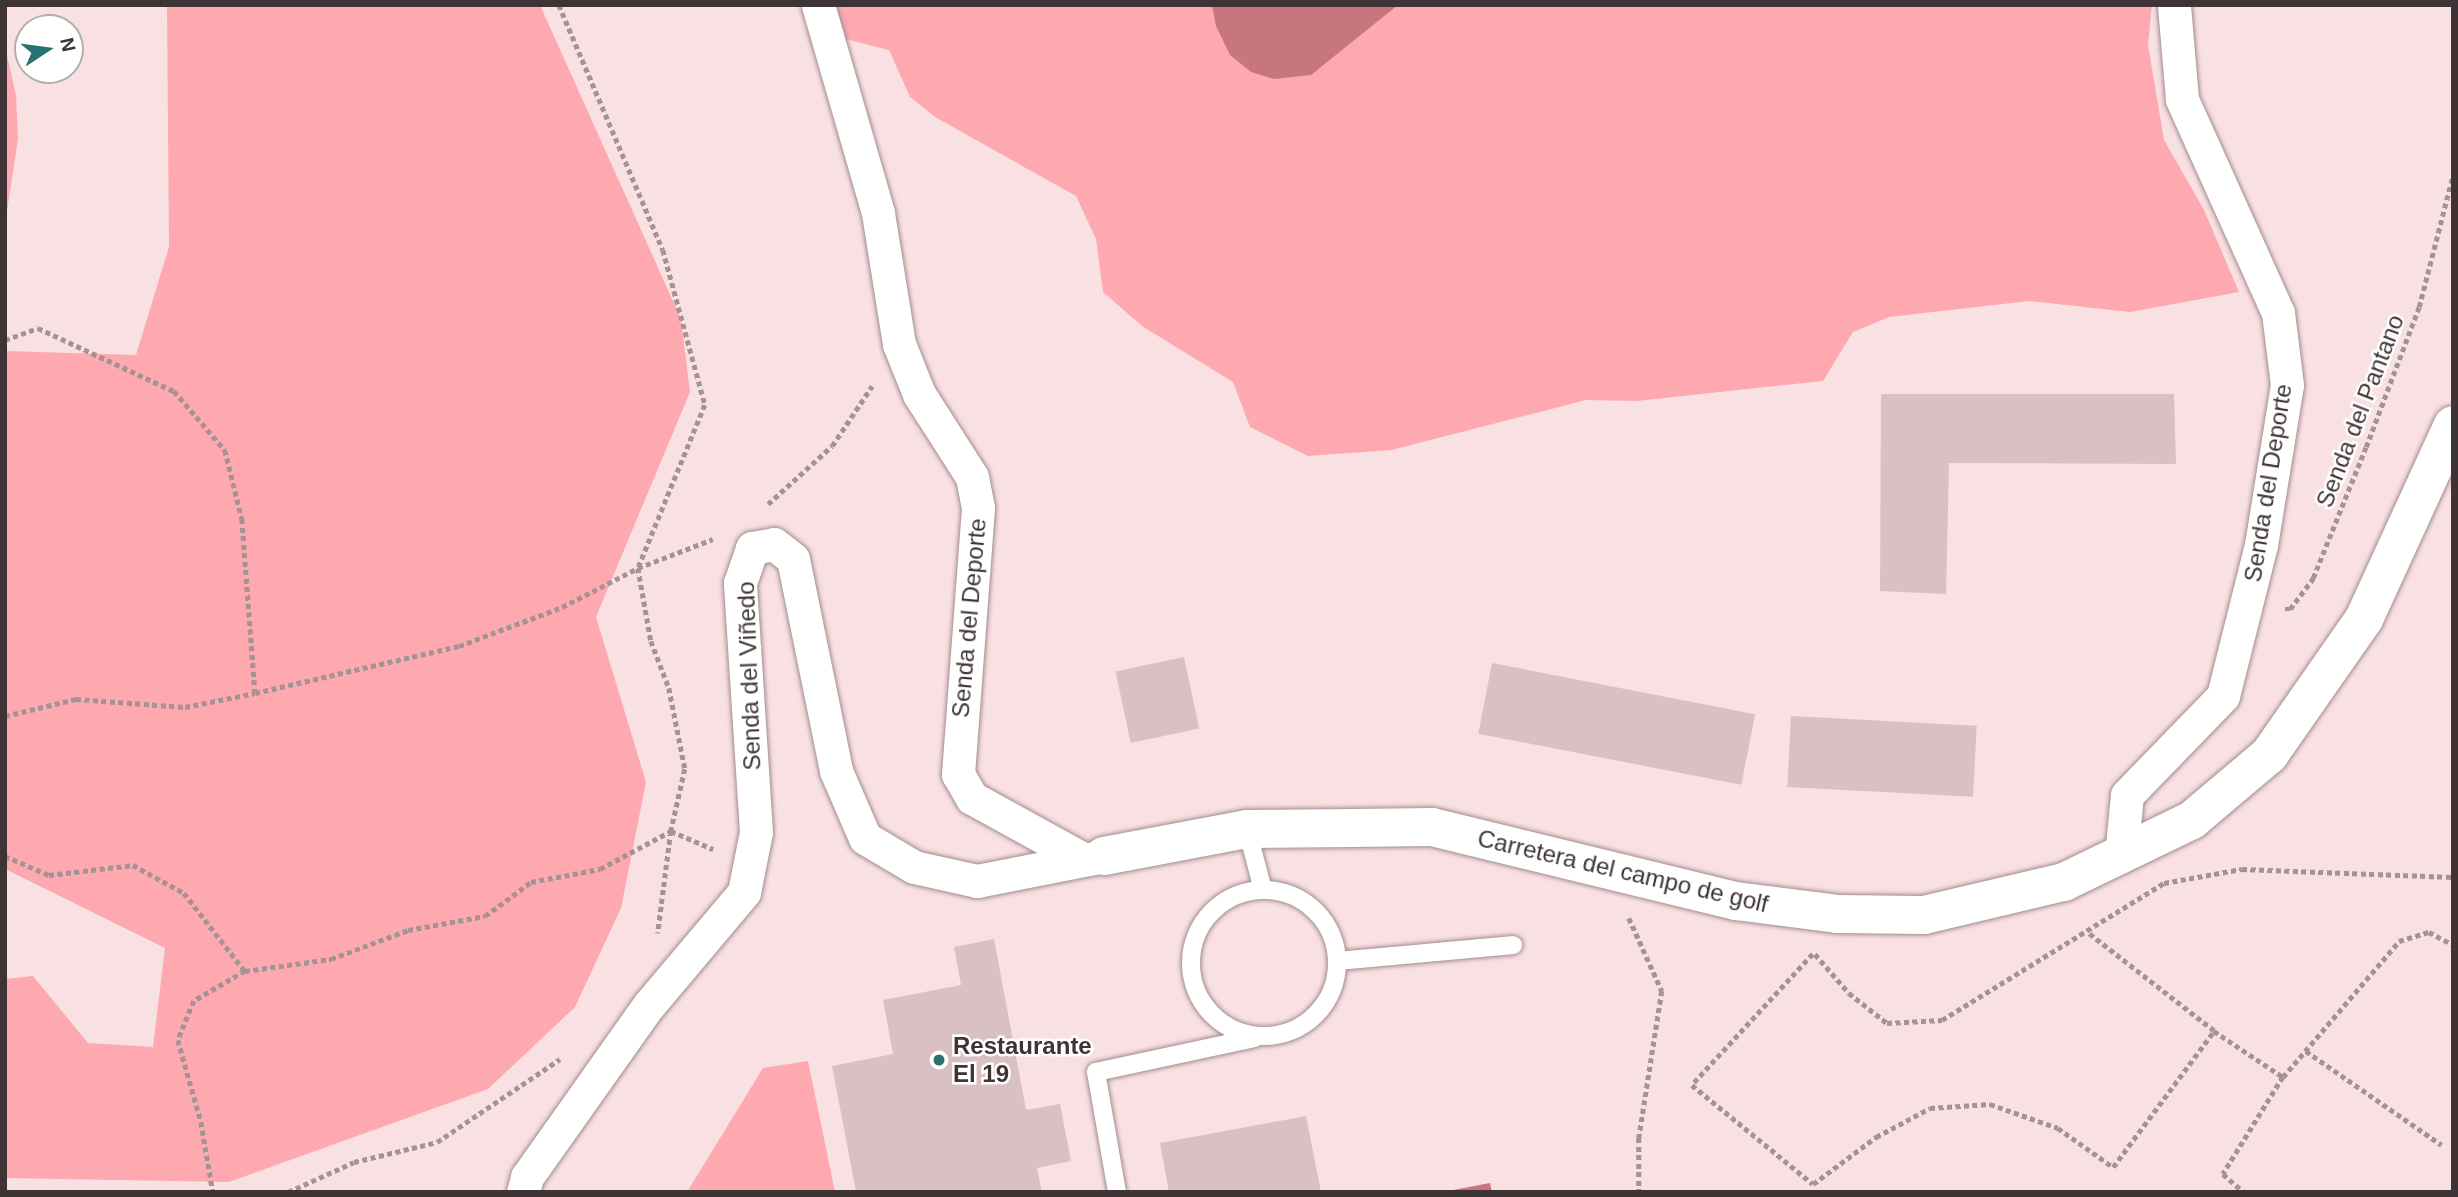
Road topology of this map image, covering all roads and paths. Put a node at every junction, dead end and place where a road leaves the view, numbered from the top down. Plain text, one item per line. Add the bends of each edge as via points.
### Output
1 (559, 5) edge
2 (818, 5) edge
3 (2174, 5) edge
4 (2453, 174) edge
5 (5, 340) edge
6 (904, 358) junction
7 (2453, 425) edge
8 (745, 539) junction
9 (638, 568) junction
10 (2246, 610) junction
11 (255, 693) junction
12 (5, 716) edge
13 (1247, 829) junction
14 (671, 831) junction
15 (5, 856) edge
16 (2121, 856) junction
17 (1093, 857) junction
18 (752, 866) junction
19 (1607, 870) junction
20 (2453, 877) edge
21 (1263, 890) junction
22 (1776, 906) junction
23 (2088, 933) junction
24 (657, 939) dead end
25 (1513, 945) dead end
26 (2453, 945) edge
27 (1814, 953) junction
28 (1338, 961) junction
29 (245, 971) junction
30 (2214, 1031) junction
31 (1260, 1037) junction
32 (2306, 1051) junction
33 (562, 1058) dead end
34 (2283, 1077) junction
35 (2442, 1145) dead end
36 (213, 1192) edge
37 (288, 1192) edge
38 (523, 1192) edge
39 (1117, 1192) edge
40 (1639, 1192) edge
41 (1988, 1192) edge
42 (2010, 1192) edge
43 (2244, 1192) edge

1 - 9 path via 663,250 705,404
2 - 6 street, Senda del Deporte via 878,213
3 - 10 street, Senda del Deporte via 2182,99 2278,313 2287,386
4 - 10 path, Senda del Pantano via 2419,307 2313,578 2290,609
5 - 11 path via 37,328 174,391 225,450 242,519
6 - 8 path via 877,378 832,446
6 - 17 street, Senda del Deporte via 919,394 972,477 978,508 958,774 972,798
7 - 16 street, Carretera del campo de golf via 2364,620 2269,755 2192,820
8 - 9 path
8 - 17 street, Senda del Viñedo via 774,544 793,559 836,771 865,838 914,867 977,881
8 - 18 street, Senda del Viñedo via 740,583 756,832
9 - 11 path via 562,607 459,646
9 - 14 path via 651,641 669,688 685,769
10 - 16 street, Senda del Deporte via 2222,696 2127,796
11 - 12 path via 185,707 76,699
13 - 17 street, Carretera del campo de golf
13 - 19 street, Carretera del campo de golf via 1432,827
13 - 21 lane
14 - 18 path
14 - 24 path
14 - 29 path via 600,869 531,882 485,916 408,930 331,958
15 - 29 path via 49,874 133,865 184,893
16 - 22 street, Carretera del campo de golf via 2064,883 1924,915 1837,914
18 - 38 street, Senda del Viñedo via 744,892 649,1005 527,1177
19 - 22 street, Carretera del campo de golf
19 - 40 path via 1662,991 1639,1138
20 - 23 path via 2242,869 2164,883
21 - 28 lane via 1306,902 1334,938
21 - 31 lane via 1238,894 1217,907 1200,926 1192,950 1191,975 1199,998 1225,1025
22 - 27 path
23 - 27 path via 1942,1020 1886,1023 1849,993
23 - 30 path
25 - 28 lane
26 - 32 path via 2429,932 2399,941
27 - 30 path via 1692,1085 1814,1184 1876,1137 1930,1108 1990,1104 2059,1128 2113,1167
28 - 31 lane via 1335,985 1324,1007 1295,1030
29 - 36 path via 194,1001 178,1040 201,1122
30 - 34 path
31 - 39 lane via 1096,1072
32 - 34 path
32 - 35 path
33 - 37 path via 437,1142 354,1162
34 - 43 path via 2222,1174
41 - 42 path

